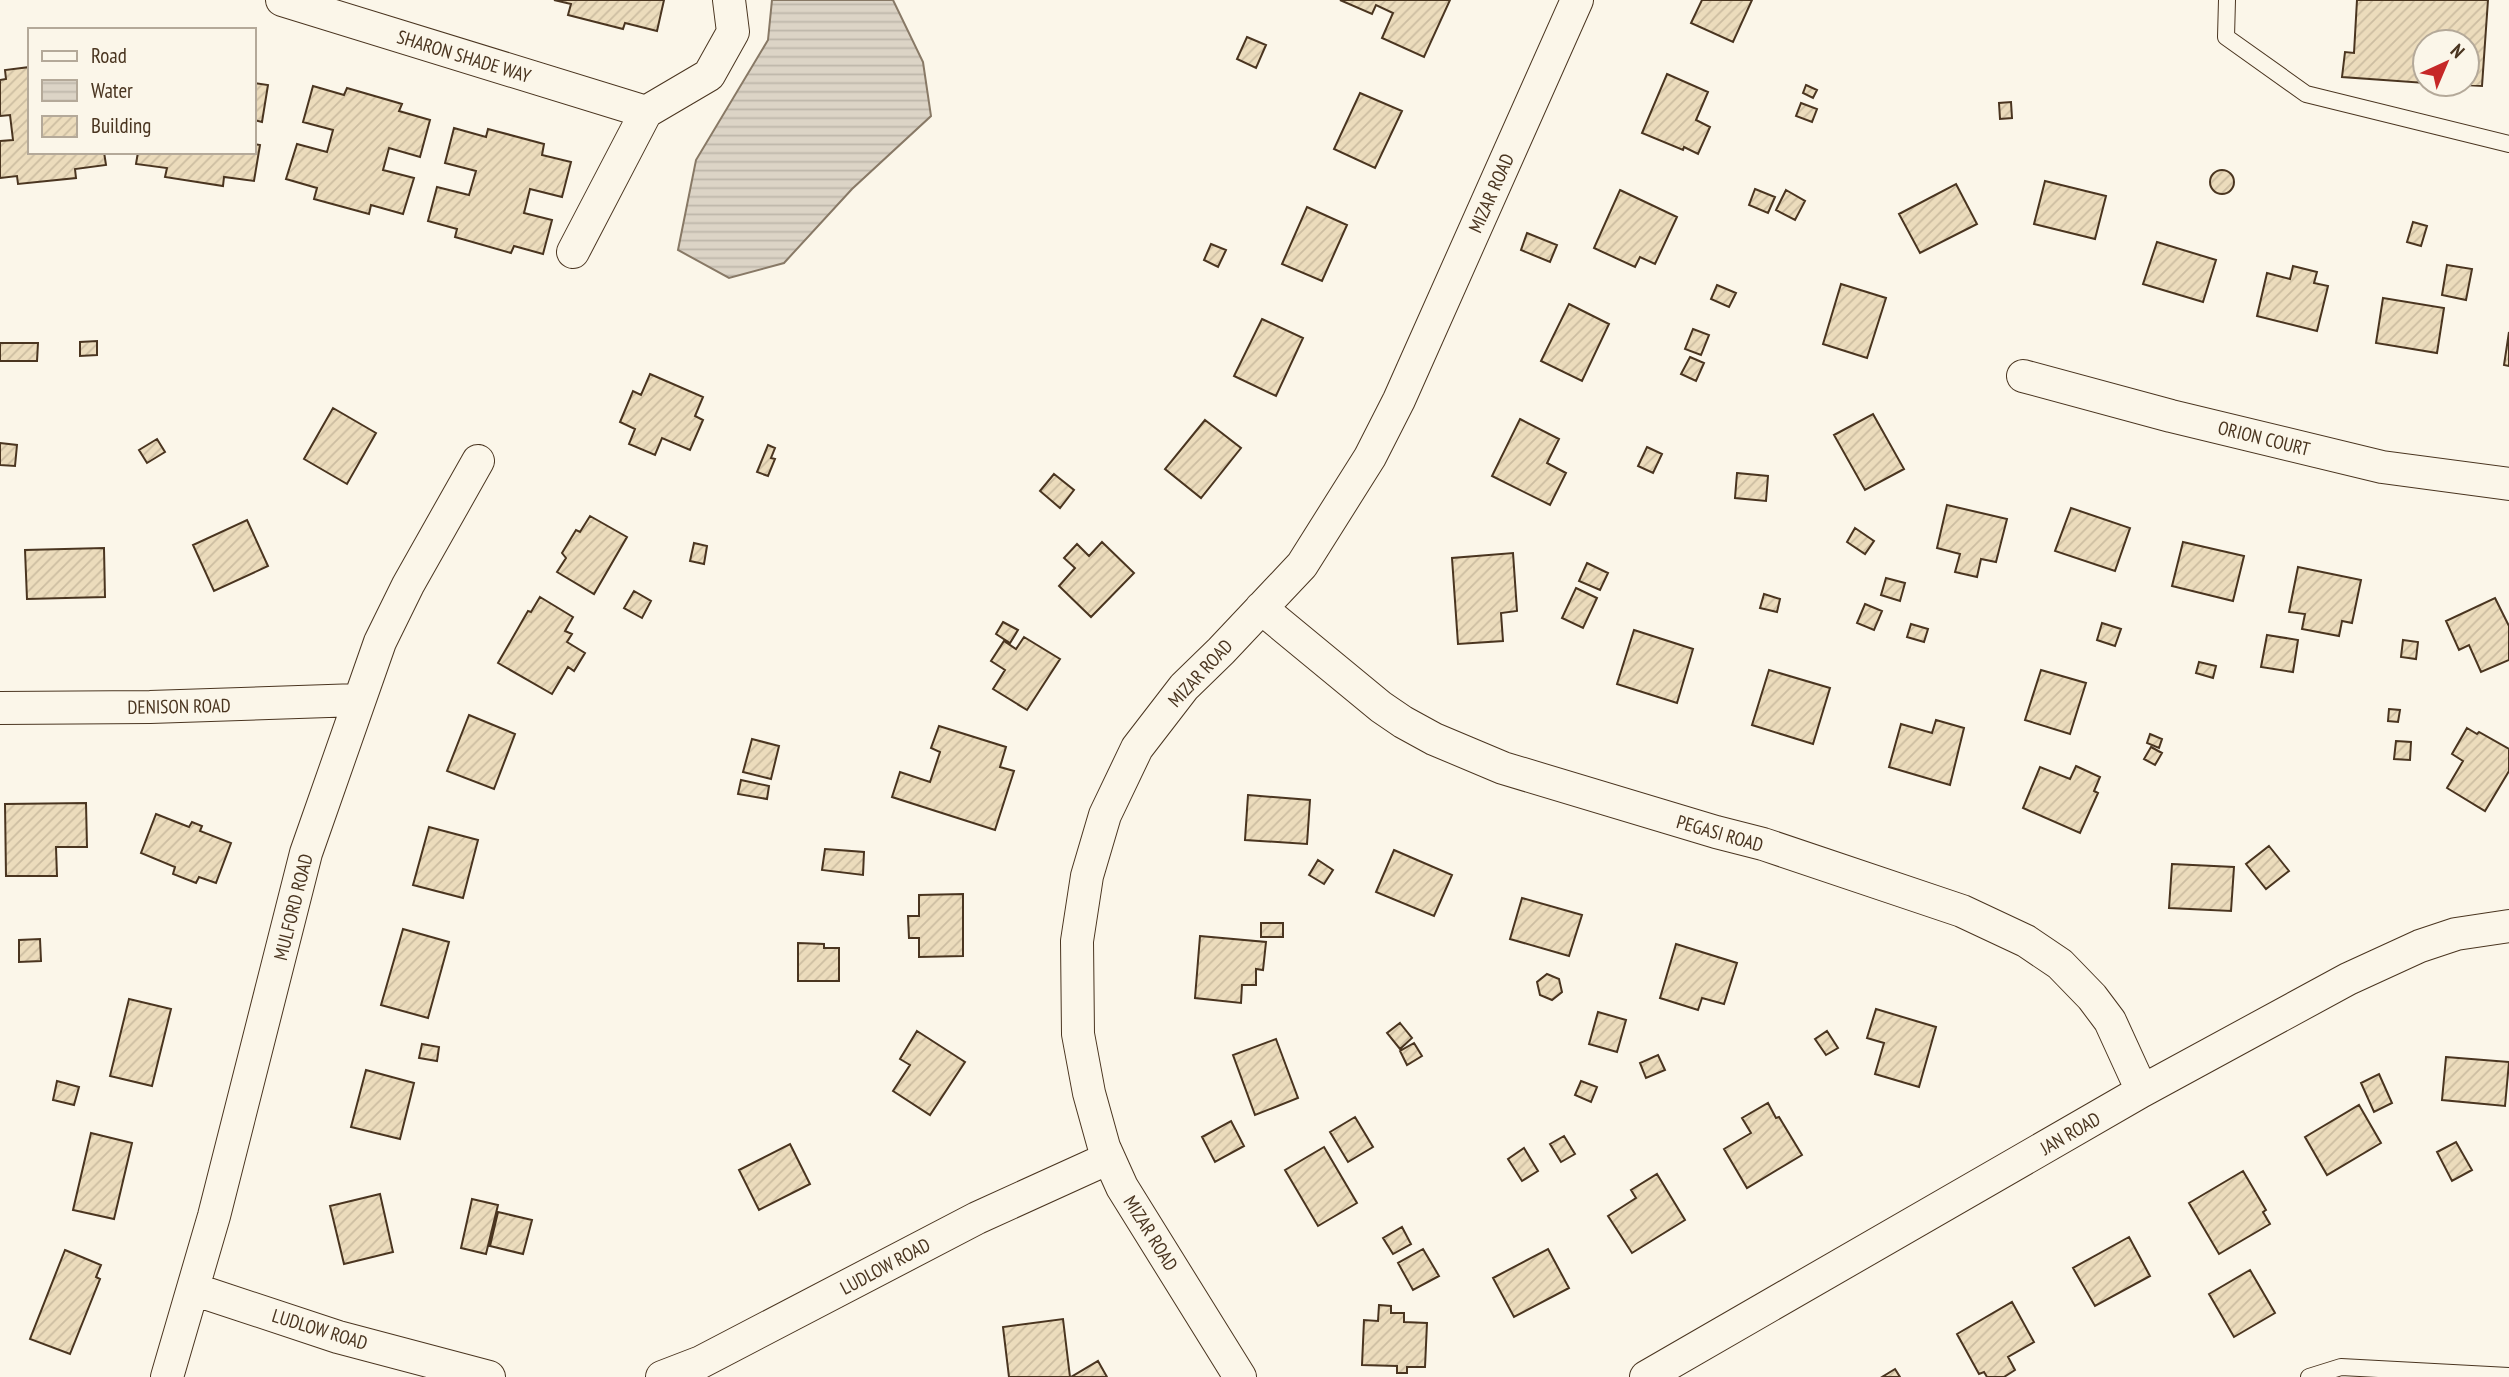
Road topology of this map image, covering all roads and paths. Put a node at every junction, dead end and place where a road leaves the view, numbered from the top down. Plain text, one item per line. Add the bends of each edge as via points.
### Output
1 (282, 0) edge
2 (729, 0) edge
3 (1577, 0) edge
4 (2227, 0) edge
5 (646, 113) junction
6 (2509, 144) edge
7 (573, 252) dead end
8 (2023, 376) dead end
9 (478, 461) dead end
10 (2509, 484) edge
11 (1261, 608) junction
12 (358, 700) junction
13 (0, 708) edge
14 (2509, 926) edge
15 (2142, 1091) junction
16 (1109, 1158) junction
17 (193, 1289) junction
18 (2370, 1373) edge
19 (2472, 1375) edge
20 (2509, 1376) edge
21 (167, 1377) edge
22 (489, 1377) edge
23 (662, 1377) edge
24 (1240, 1377) edge
25 (1646, 1377) edge
26 (2309, 1377) edge

1 - 5 street, SHARON SHADE WAY
2 - 5 street via 733,32 709,75
3 - 11 street, MIZAR ROAD via 1370,457 1302,565
4 - 6 lane via 2226,37 2306,94
5 - 7 street
8 - 10 street, ORION COURT via 2382,467
9 - 12 street, MULFORD ROAD via 408,585
11 - 15 street, PEGASI ROAD via 1381,707 1434,739 1503,768 1763,844 1962,911 2025,941 2060,964 2092,997 2110,1021
11 - 16 street, MIZAR ROAD via 1184,687 1137,748 1105,816 1087,876 1077,941 1078,1034 1089,1093
12 - 13 street, DENISON ROAD
12 - 17 street, MULFORD ROAD via 306,853
14 - 15 street, JAN ROAD via 2456,934 2420,946 2348,979
15 - 25 street, JAN ROAD
16 - 23 street, LUDLOW ROAD via 977,1218 702,1362
16 - 24 street, MIZAR ROAD via 1122,1187
17 - 21 street, MULFORD ROAD
17 - 22 street, LUDLOW ROAD via 338,1336
18 - 19 lane
18 - 26 lane via 2341,1367
19 - 20 lane

